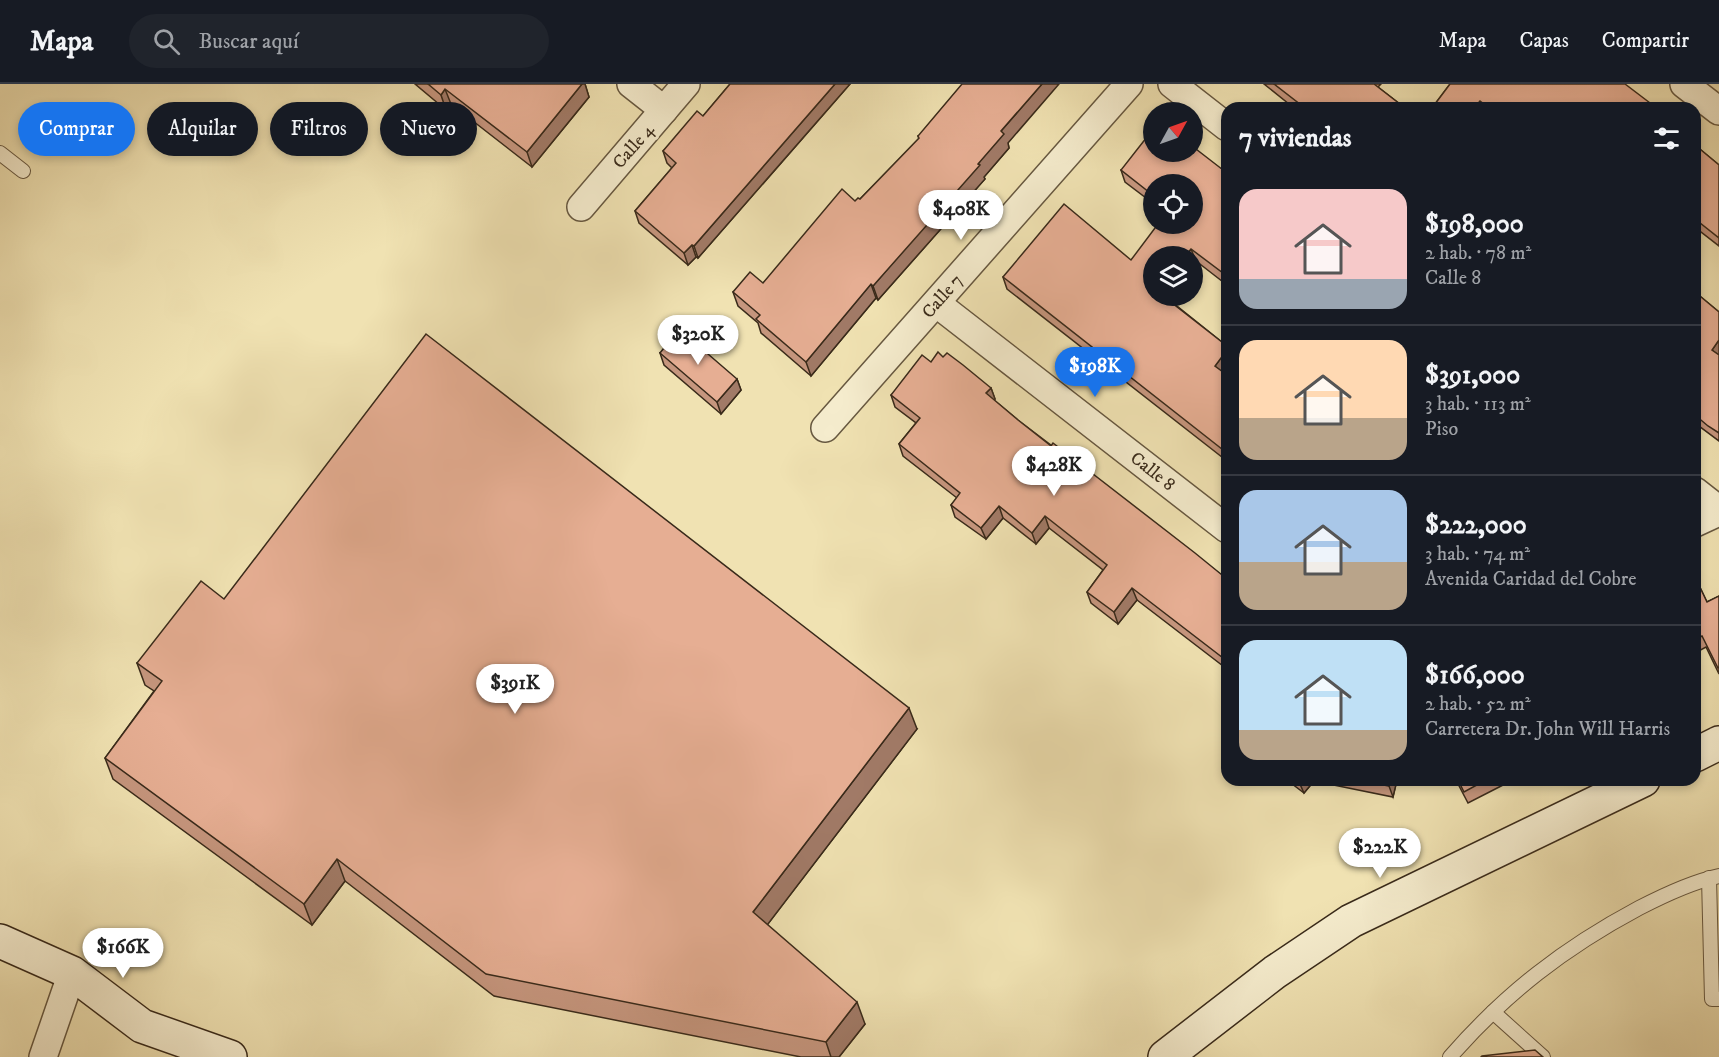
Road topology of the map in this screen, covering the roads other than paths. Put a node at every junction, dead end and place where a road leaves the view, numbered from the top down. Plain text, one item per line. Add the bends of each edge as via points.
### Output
1 (632, 84) edge
2 (686, 84) edge
3 (1129, 84) edge
4 (1172, 84) edge
5 (1684, 84) edge
6 (664, 110) junction
7 (1719, 111) edge
8 (1221, 122) edge
9 (0, 153) edge
10 (23, 171) dead end
11 (581, 207) dead end
12 (936, 303) junction
13 (825, 428) dead end
14 (1701, 496) edge
15 (1719, 511) edge
16 (1701, 520) edge
17 (1221, 524) edge
18 (1719, 743) edge
19 (1701, 752) edge
20 (1631, 786) edge
21 (1714, 877) edge
22 (0, 941) edge
23 (72, 974) junction
24 (1719, 999) edge
25 (1493, 1012) junction
26 (43, 1057) edge
27 (230, 1057) edge
28 (1165, 1057) edge
29 (1450, 1057) edge
30 (1543, 1057) edge

1 - 6 street
2 - 6 street, Calle 4
3 - 12 street, Calle 7
4 - 8 street
5 - 7 street
6 - 11 street, Calle 4
9 - 10 lane
12 - 13 street, Calle 7
12 - 17 street, Calle 8
14 - 15 street
15 - 16 street
18 - 19 street
20 - 28 street via 1351,921 1275,972
21 - 24 lane via 1712,999
21 - 25 lane via 1666,894 1610,924 1539,970
22 - 23 street
23 - 26 street
23 - 27 street via 142,1026
25 - 29 lane
25 - 30 lane

